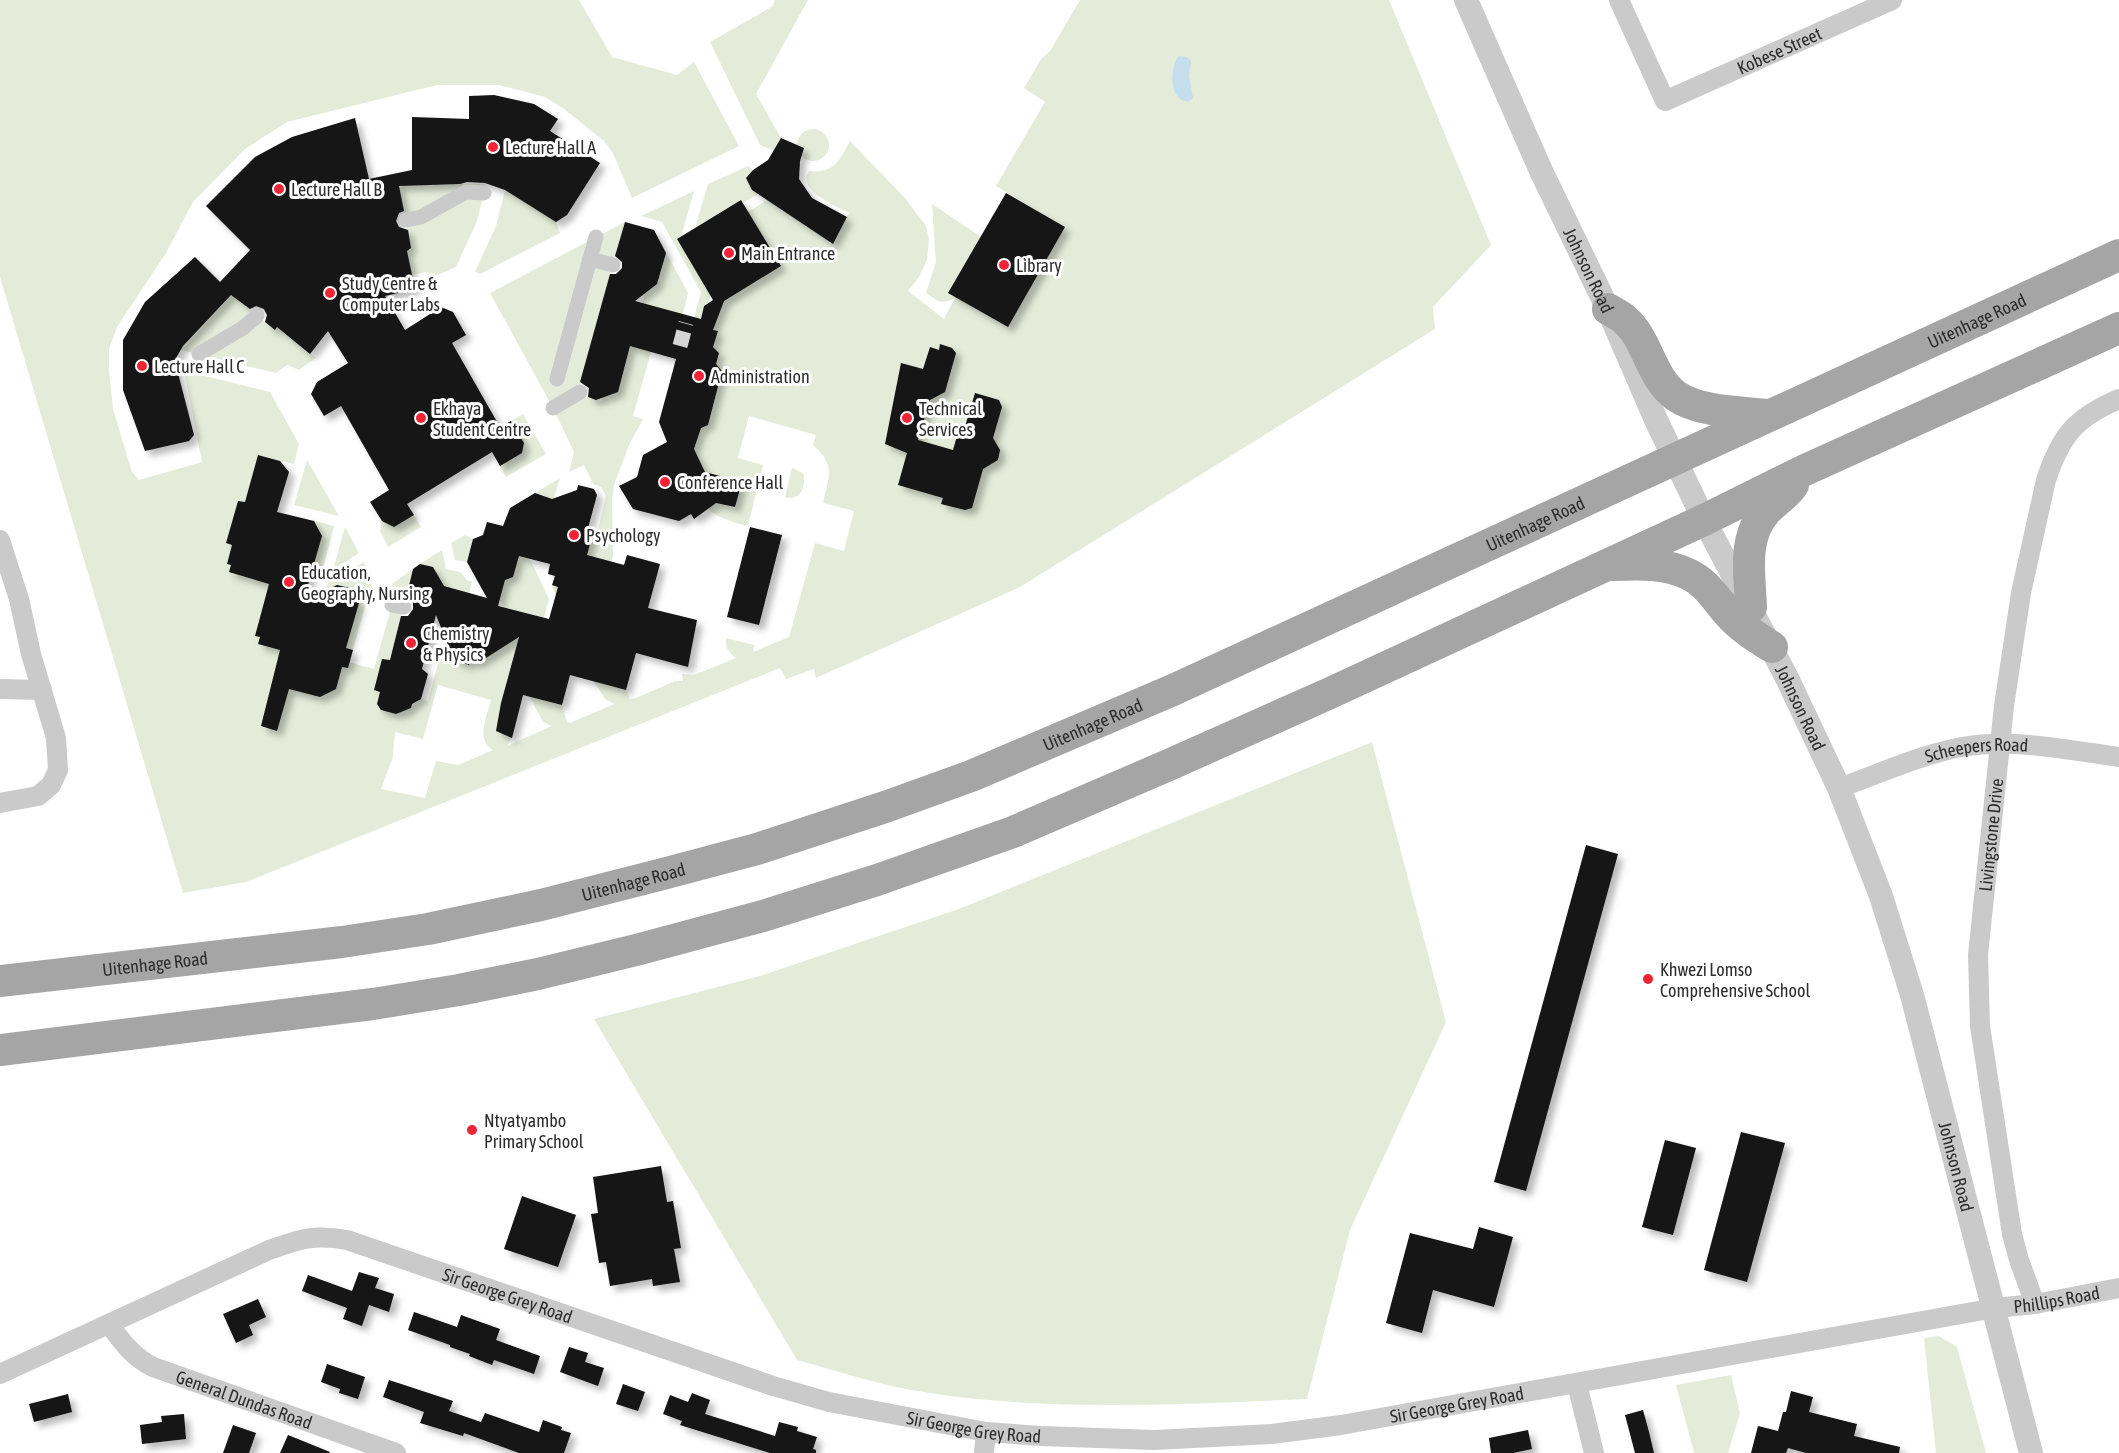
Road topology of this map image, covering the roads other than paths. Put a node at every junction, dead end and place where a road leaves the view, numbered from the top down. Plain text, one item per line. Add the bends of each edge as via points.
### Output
1 (1466, 0) edge
2 (1619, 0) edge
3 (1881, 2) edge
4 (484, 193) dead end
5 (406, 220) dead end
6 (596, 237) dead end
7 (2119, 255) edge
8 (590, 259) junction
9 (613, 265) dead end
10 (1608, 309) junction
11 (257, 316) dead end
12 (2119, 328) edge
13 (199, 354) dead end
14 (557, 379) dead end
15 (580, 392) dead end
16 (2119, 399) edge
17 (552, 408) dead end
18 (1768, 415) junction
19 (1676, 458) junction
20 (1805, 470) junction
21 (1704, 519) junction
22 (0, 540) edge
23 (1606, 565) junction
24 (1751, 607) junction
25 (1772, 647) junction
26 (0, 689) edge
27 (42, 690) junction
28 (2000, 743) junction
29 (2119, 756) edge
30 (1839, 788) junction
31 (0, 802) edge
32 (0, 981) edge
33 (0, 1050) edge
34 (2119, 1288) edge
35 (2035, 1304) junction
36 (1995, 1308) junction
37 (109, 1324) junction
38 (0, 1374) edge
39 (1577, 1384) junction
40 (986, 1432) junction
41 (359, 1446) edge
42 (396, 1453) edge
43 (984, 1453) edge
44 (1594, 1453) edge
45 (2031, 1453) edge

1 - 10 street, Johnson Road via 1542,173
2 - 3 street, Kobese Street via 1665,101
4 - 5 street via 466,192 421,217
6 - 8 street
7 - 18 main road, Uitenhage Road
8 - 9 street
8 - 14 street
10 - 18 main road via 1634,332 1664,384 1676,396 1703,407
10 - 19 street, Johnson Road
11 - 13 street
12 - 20 main road
15 - 17 street
16 - 28 street, Livingstone Drive via 2079,421 2068,433 2049,472 2021,593
18 - 19 main road, Uitenhage Road
19 - 21 street, Johnson Road
19 - 32 main road, Uitenhage Road via 1041,747 888,806 757,849 541,905 428,929
20 - 21 main road
20 - 24 main road via 1755,526 1750,544
21 - 23 main road
21 - 24 street, Johnson Road
22 - 27 street
23 - 25 main road via 1648,564 1690,574 1741,626
23 - 33 main road via 1329,694 1013,832 763,916 549,972 459,990
24 - 25 street, Johnson Road
25 - 30 street, Johnson Road
26 - 27 street
27 - 31 street via 56,738 58,770 38,796
28 - 29 street, Scheepers Road
28 - 30 street, Scheepers Road via 1937,753
28 - 35 street, Livingstone Drive via 1978,955 1980,1026 2012,1234
30 - 36 street, Johnson Road via 1897,945
34 - 35 street, Phillips Road
35 - 36 street, Phillips Road
36 - 39 street, Sir George Grey Road
36 - 45 street, Johnson Road
37 - 38 street, Sir George Grey Road
37 - 40 street, Sir George Grey Road via 269,1250 309,1237 327,1236 773,1386 829,1402
37 - 41 street, General Dundas Road via 133,1354 153,1367
39 - 40 street, Sir George Grey Road via 1272,1434 1155,1440
39 - 44 street
40 - 43 street
41 - 42 street, General Dundas Road

